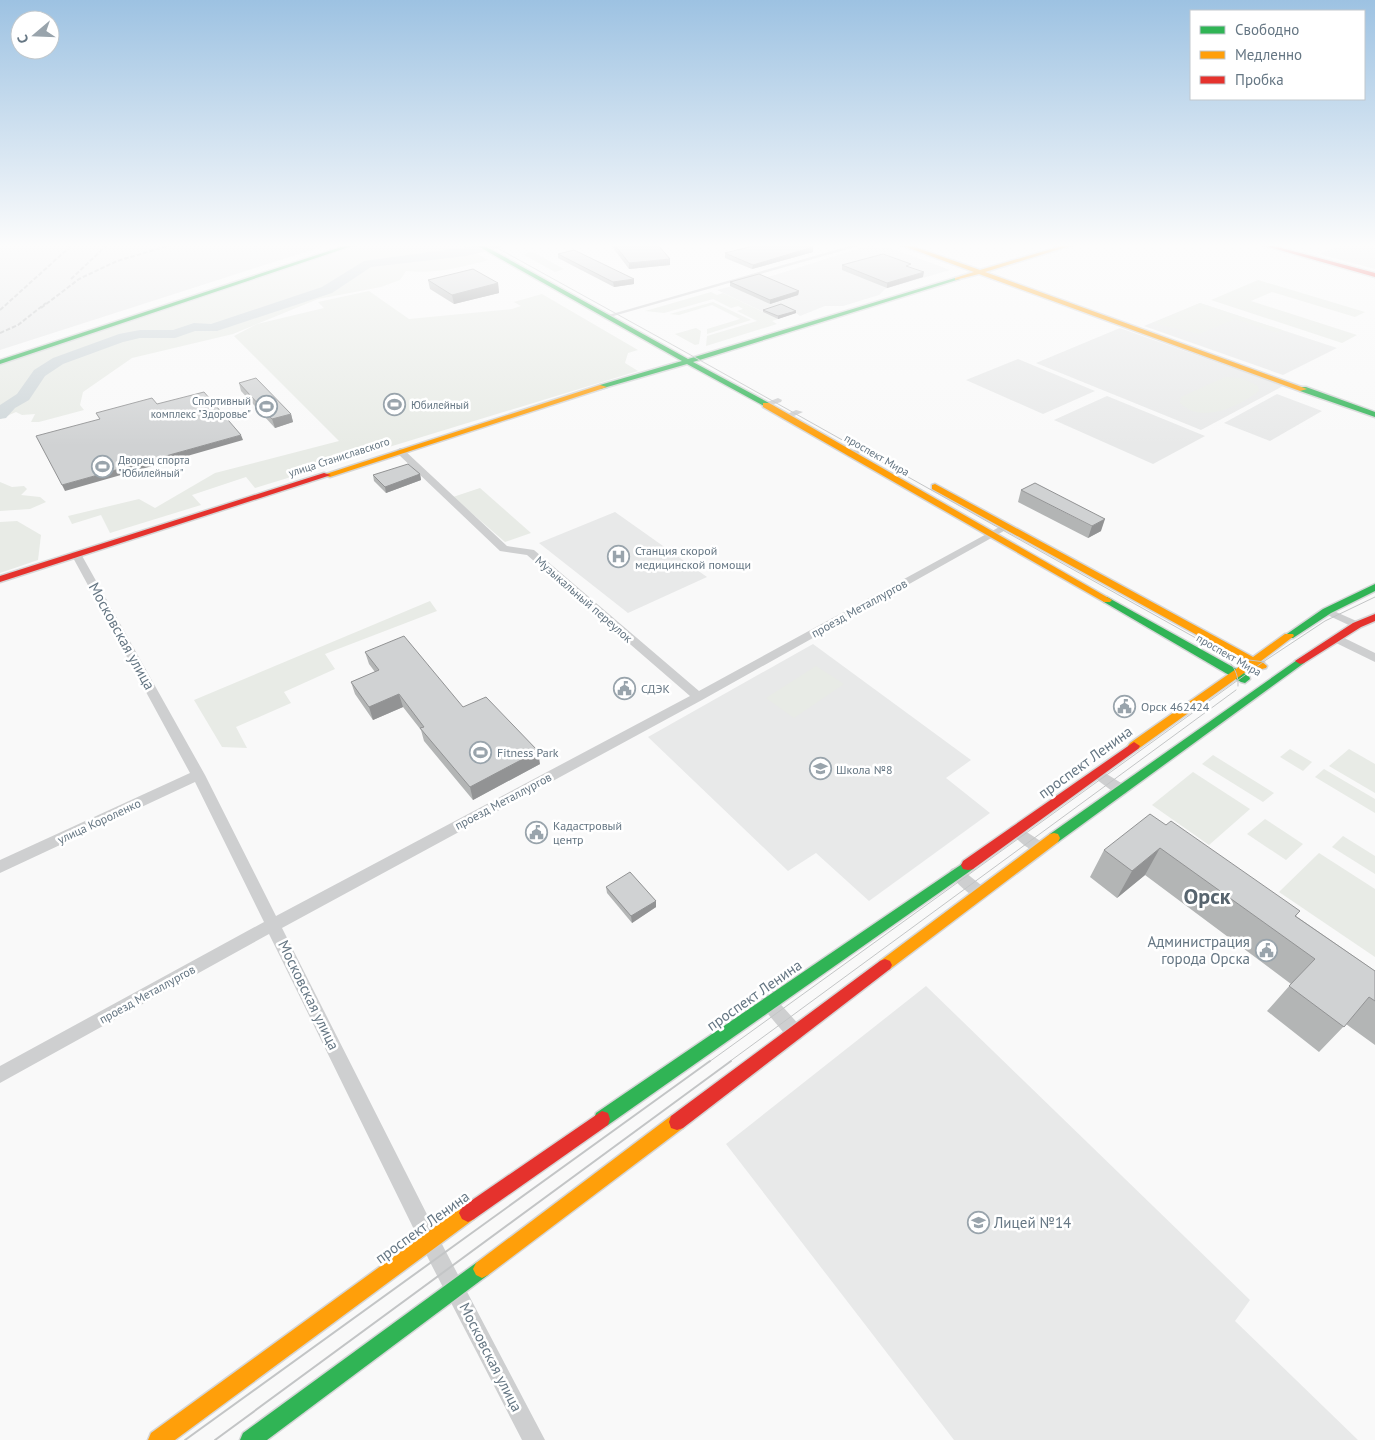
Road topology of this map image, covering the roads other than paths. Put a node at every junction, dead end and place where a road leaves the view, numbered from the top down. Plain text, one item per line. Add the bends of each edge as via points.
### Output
1 (150, 312) edge
2 (602, 312) edge
3 (622, 312) joint
4 (843, 312) edge
5 (866, 312) edge
6 (1090, 312) edge
7 (608, 316) junction
8 (699, 356) junction
9 (686, 360) junction
10 (0, 362) edge
11 (710, 362) junction
12 (778, 400) junction
13 (764, 405) junction
14 (799, 412) junction
15 (1375, 415) edge
16 (784, 417) junction
17 (864, 448) junction
18 (400, 451) junction
19 (849, 454) junction
20 (881, 457) dead end
21 (922, 480) dead end
22 (979, 512) junction
23 (964, 519) junction
24 (1006, 527) junction
25 (991, 535) junction
26 (76, 554) junction
27 (1072, 562) junction
28 (1055, 571) junction
29 (0, 579) edge
30 (1372, 592) edge
31 (1327, 611) junction
32 (1375, 617) edge
33 (1357, 625) junction
34 (1336, 638) junction
35 (1375, 658) edge
36 (1252, 661) junction
37 (1235, 673) junction
38 (1280, 676) junction
39 (1262, 688) junction
40 (698, 697) junction
41 (1097, 773) junction
42 (198, 775) junction
43 (1121, 790) junction
44 (1016, 830) junction
45 (1040, 848) junction
46 (0, 867) edge
47 (956, 873) junction
48 (981, 893) junction
49 (274, 924) junction
50 (769, 1003) junction
51 (795, 1033) junction
52 (0, 1075) edge
53 (430, 1239) junction
54 (455, 1289) junction
55 (158, 1440) edge
56 (250, 1440) edge
57 (534, 1440) edge

1 - 10 main road
2 - 7 main road, проспект Мира
3 - 7 street
3 - 8 main road, проспект Мира
4 - 8 main road, улица Станиславского
5 - 11 main road, улица Станиславского
6 - 15 main road
7 - 9 main road, проспект Мира
8 - 9 main road, улица Станиславского
8 - 11 main road, проспект Мира
9 - 11 main road, улица Станиславского
9 - 13 main road, проспект Мира
9 - 18 main road, улица Станиславского
11 - 12 main road, проспект Мира
12 - 13 street
12 - 14 main road, проспект Мира
13 - 16 main road, проспект Мира
14 - 16 street
14 - 17 main road, проспект Мира
16 - 19 main road, проспект Мира
17 - 19 street
17 - 20 main road, проспект Мира
18 - 26 main road, улица Станиславского
18 - 40 street, Музыкальный переулок via 504,549 530,552
19 - 23 main road, проспект Мира
21 - 22 main road, проспект Мира
22 - 23 street
22 - 24 main road, проспект Мира
23 - 25 main road, проспект Мира
24 - 25 street, проезд Металлургов
24 - 27 main road, проспект Мира
25 - 28 main road, проспект Мира
25 - 40 street, проезд Металлургов
26 - 29 main road, улица Станиславского
26 - 42 street, Московская улица
27 - 28 street
27 - 36 main road, проспект Мира
28 - 37 main road, проспект Мира
30 - 31 main road, проспект Ленина
31 - 33 street
31 - 36 main road, проспект Ленина
32 - 33 main road
33 - 34 main road
34 - 35 street
34 - 38 main road
36 - 37 main road, проспект Ленина
36 - 38 main road, проспект Мира
37 - 39 main road, проспект Мира
37 - 41 main road, проспект Ленина
38 - 39 main road
39 - 43 main road
40 - 49 street, проезд Металлургов
41 - 43 street
41 - 44 main road, проспект Ленина
42 - 46 street, улица Короленко
42 - 49 street, Московская улица
43 - 45 main road
44 - 45 street
44 - 47 main road, проспект Ленина
45 - 48 main road
47 - 48 street
47 - 50 main road, проспект Ленина
48 - 51 main road
49 - 52 street, проезд Металлургов
49 - 53 street, Московская улица
50 - 51 street
50 - 53 main road, проспект Ленина
51 - 54 main road
53 - 54 street, Московская улица
53 - 55 main road, проспект Ленина
54 - 56 main road
54 - 57 street, Московская улица

